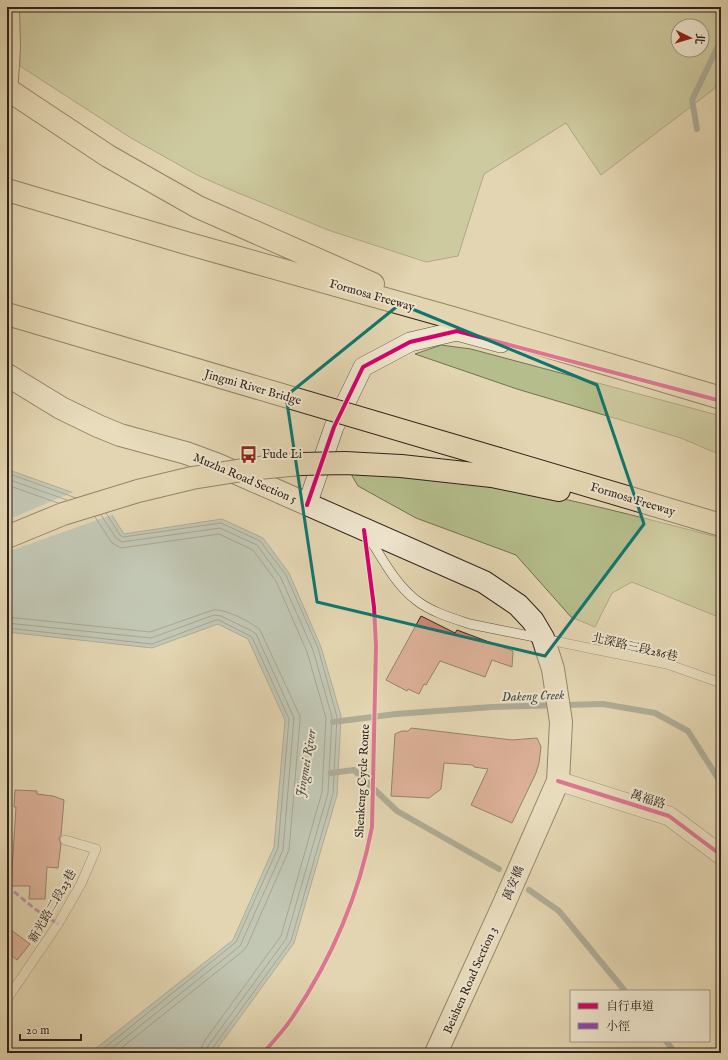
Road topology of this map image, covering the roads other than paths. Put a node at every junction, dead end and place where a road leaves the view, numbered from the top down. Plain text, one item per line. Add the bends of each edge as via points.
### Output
1 (8, 7) edge
2 (7, 80) edge
3 (7, 89) edge
4 (15, 192) edge
5 (7, 314) edge
6 (453, 318) junction
7 (7, 375) edge
8 (721, 399) edge
9 (495, 467) junction
10 (307, 505) junction
11 (712, 523) edge
12 (364, 530) junction
13 (7, 538) edge
14 (543, 638) junction
15 (721, 683) edge
16 (558, 781) junction
17 (65, 840) dead end
18 (721, 855) edge
19 (503, 906) joint
20 (7, 999) edge
21 (436, 1053) edge

1 - 2 highway
3 - 6 highway via 108,156 198,207
4 - 6 highway, Formosa Freeway
5 - 9 highway, Jingmi River Bridge, bridge
6 - 8 highway, Formosa Freeway
7 - 10 main road, Muzha Road Section 5, bridge via 61,408 98,426 216,464
8 - 10 street via 457,331 410,342 363,368 334,427
9 - 11 highway
9 - 13 highway, bridge via 345,463 249,469 192,478 138,491 63,514
10 - 12 main road, Muzha Road Section 5
12 - 14 main road, Muzha Road Section 5 via 484,582 518,605 533,621
12 - 14 lane, 北深路三段286巷 via 400,585 417,601 439,613 470,624
14 - 15 lane, 北深路三段286巷 via 667,664
14 - 16 main road via 555,677 561,722
16 - 18 street, 萬福路 via 669,816
16 - 19 main road, 萬安橋
17 - 20 lane, 新光路二段23巷 via 96,849 81,884 58,924
19 - 21 main road, Beishen Road Section 3

